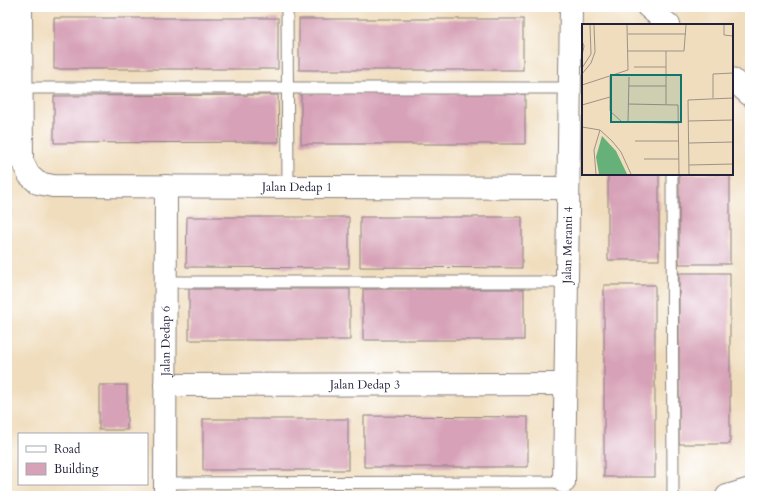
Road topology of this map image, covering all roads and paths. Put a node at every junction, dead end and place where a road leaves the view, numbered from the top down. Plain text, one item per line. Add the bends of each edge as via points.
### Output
1 (21, 7) edge
2 (287, 7) edge
3 (571, 7) edge
4 (648, 7) edge
5 (668, 24) edge
6 (733, 80) edge
7 (21, 88) junction
8 (288, 88) junction
9 (569, 88) junction
10 (750, 95) edge
11 (672, 175) edge
12 (166, 186) junction
13 (288, 186) junction
14 (568, 188) junction
15 (166, 282) junction
16 (566, 282) junction
17 (565, 384) junction
18 (165, 385) junction
19 (564, 482) joint
20 (165, 490) edge
21 (674, 496) edge

1 - 7 street
2 - 8 lane
3 - 9 street, Jalan Meranti 4
4 - 5 street
6 - 10 street
7 - 8 lane
7 - 12 street, Jalan Dedap 1 via 22,161 29,175 38,183 53,186
8 - 9 lane
8 - 13 lane
9 - 14 street, Jalan Meranti 4
11 - 21 lane
12 - 13 street, Jalan Dedap 1
12 - 15 street, Jalan Dedap 6
13 - 14 street, Jalan Dedap 1
14 - 16 street, Jalan Meranti 4
15 - 16 lane
15 - 18 street, Jalan Dedap 6
16 - 17 street, Jalan Meranti 4
17 - 18 street, Jalan Dedap 3
17 - 19 street, Jalan Meranti 4
18 - 20 street, Jalan Dedap 6
19 - 20 lane

